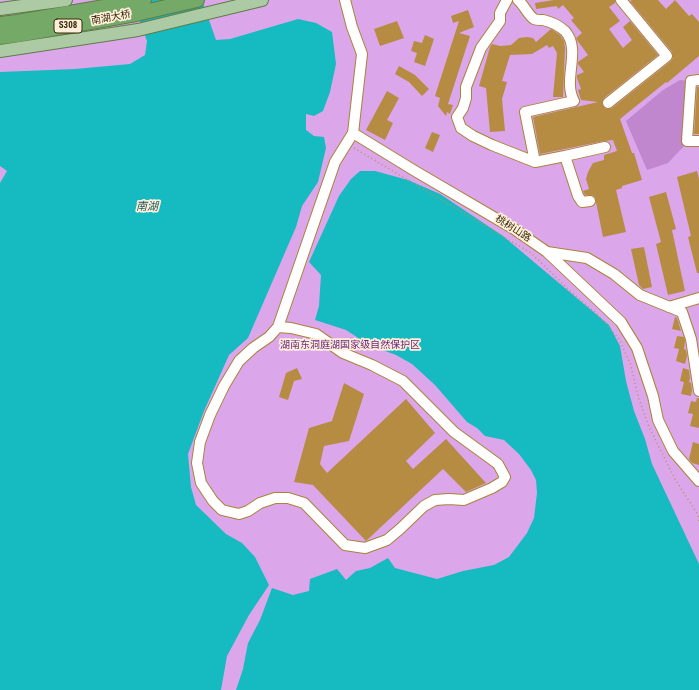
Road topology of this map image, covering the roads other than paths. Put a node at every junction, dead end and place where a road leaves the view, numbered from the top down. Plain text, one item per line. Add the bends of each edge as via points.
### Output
1 (66, 0) edge
2 (144, 0) edge
3 (198, 0) edge
4 (260, 0) edge
5 (345, 0) edge
6 (507, 0) edge
7 (518, 0) edge
8 (621, 0) edge
9 (0, 9) edge
10 (0, 24) edge
11 (0, 37) edge
12 (0, 51) edge
13 (699, 80) edge
14 (608, 104) dead end
15 (353, 133) junction
16 (699, 141) edge
17 (605, 147) dead end
18 (565, 156) junction
19 (535, 162) junction
20 (590, 202) dead end
21 (547, 252) junction
22 (699, 298) edge
23 (669, 307) junction
24 (278, 327) junction
25 (699, 391) edge
26 (699, 481) edge

1 - 9 main road
2 - 10 highway, 南湖大桥 / S308
3 - 11 highway, 南湖大桥 / S308 via 136,14
4 - 12 main road via 138,30
5 - 15 street via 362,54
6 - 19 street via 500,13 500,21 481,48 466,87 463,108 457,117 461,128 473,136
7 - 19 street via 534,19 553,22 566,32 571,41 570,87 574,101 525,112
8 - 14 street via 667,56
13 - 16 street via 691,81 687,141
15 - 21 street, 桃树山路 via 514,229
15 - 24 street via 335,162
17 - 18 street
18 - 19 street
18 - 20 street via 578,196 582,202
21 - 23 street via 587,258 614,274 640,295
21 - 26 street, 桃树山路 via 621,322 637,348 658,420 673,450
22 - 23 street
23 - 25 street via 682,312 692,339
24 - 24 street via 239,361 224,386 200,442 197,463 201,483 222,510 239,514 274,498 304,502 345,545 365,548 388,540 424,506 435,500 464,500 502,482 505,477 498,464 454,432 403,381 343,354 316,334

